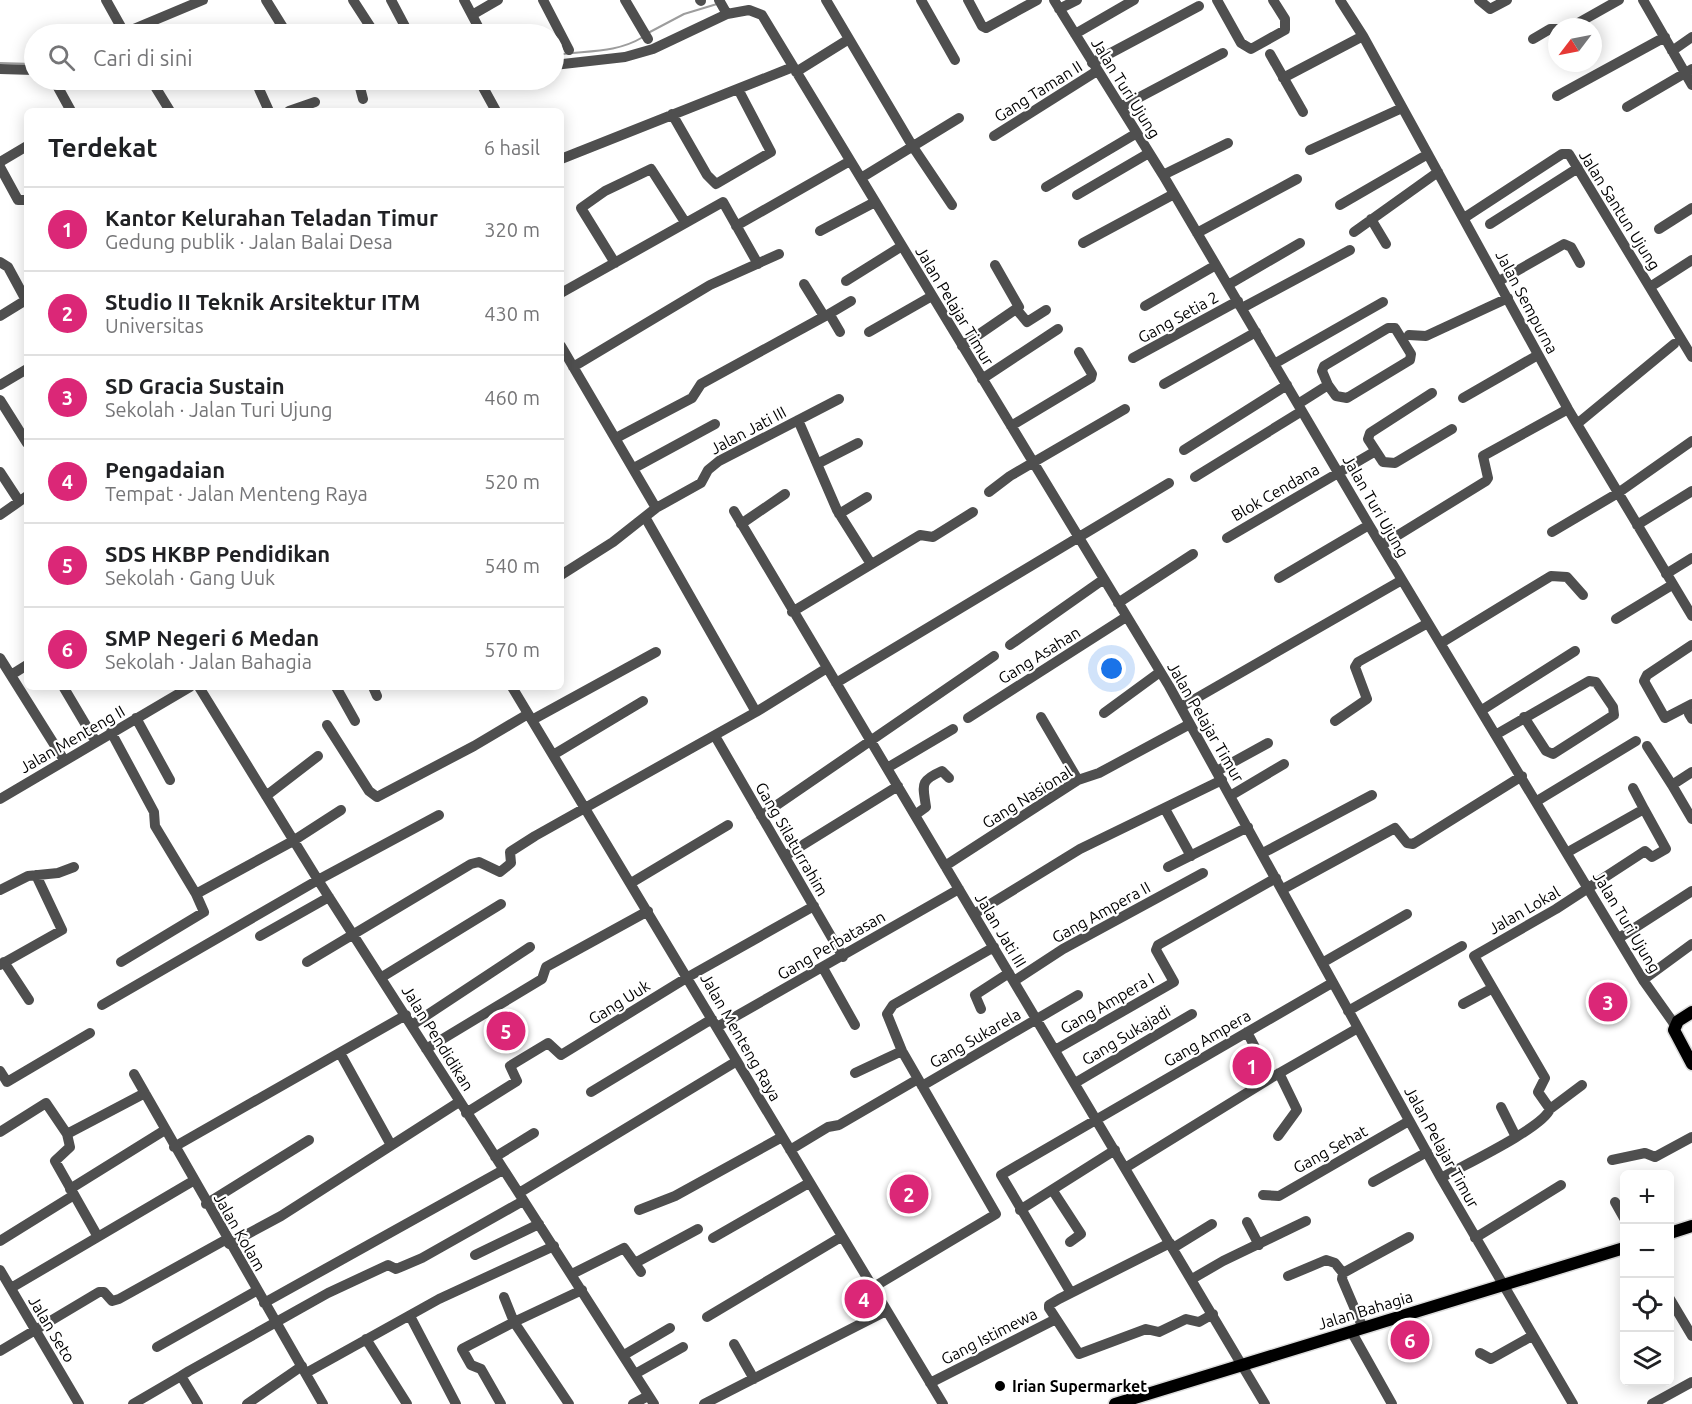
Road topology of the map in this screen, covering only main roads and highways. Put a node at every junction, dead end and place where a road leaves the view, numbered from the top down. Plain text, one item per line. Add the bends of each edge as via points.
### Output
1 (1692, 1012) edge
2 (1692, 1064) edge
3 (1692, 1226) edge
4 (1674, 1232) edge
5 (1620, 1249) edge
6 (1117, 1404) edge

1 - 2 main road via 1675,1025 1674,1034
3 - 4 main road
5 - 6 main road, Jalan Bahagia

